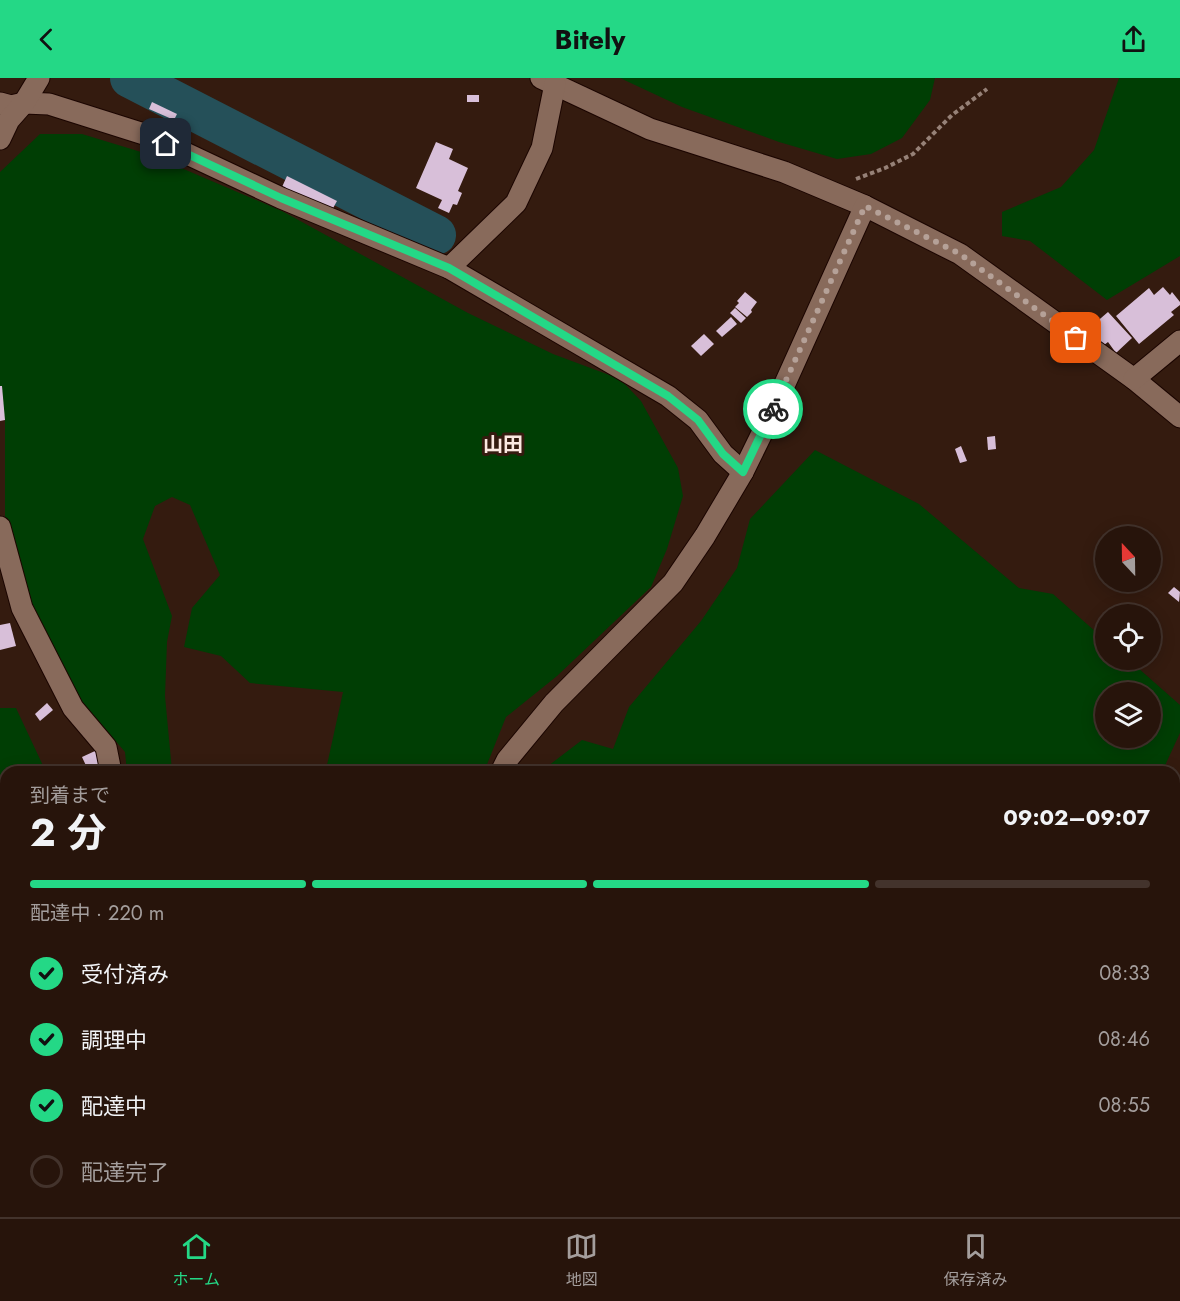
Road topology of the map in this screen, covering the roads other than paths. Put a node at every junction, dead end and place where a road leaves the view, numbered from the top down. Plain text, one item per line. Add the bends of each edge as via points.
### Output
1 (39, 78) edge
2 (548, 81) edge
3 (0, 103) edge
4 (24, 103) junction
5 (0, 139) edge
6 (862, 213) junction
7 (449, 268) junction
8 (1180, 340) edge
9 (1134, 379) junction
10 (1180, 417) edge
11 (743, 472) junction
12 (0, 527) edge
13 (110, 766) edge
14 (504, 766) edge

1 - 4 street
2 - 6 street via 650,129 784,172 834,193
2 - 7 street via 542,148 516,203
3 - 4 street
4 - 5 street via 9,120
4 - 7 street via 49,104 147,135 281,198
6 - 9 street via 960,254
6 - 11 street
7 - 11 street via 668,396 698,420 723,454
8 - 9 street
9 - 10 street
11 - 14 street via 673,582 554,703
12 - 13 street via 22,608 73,708 106,747

